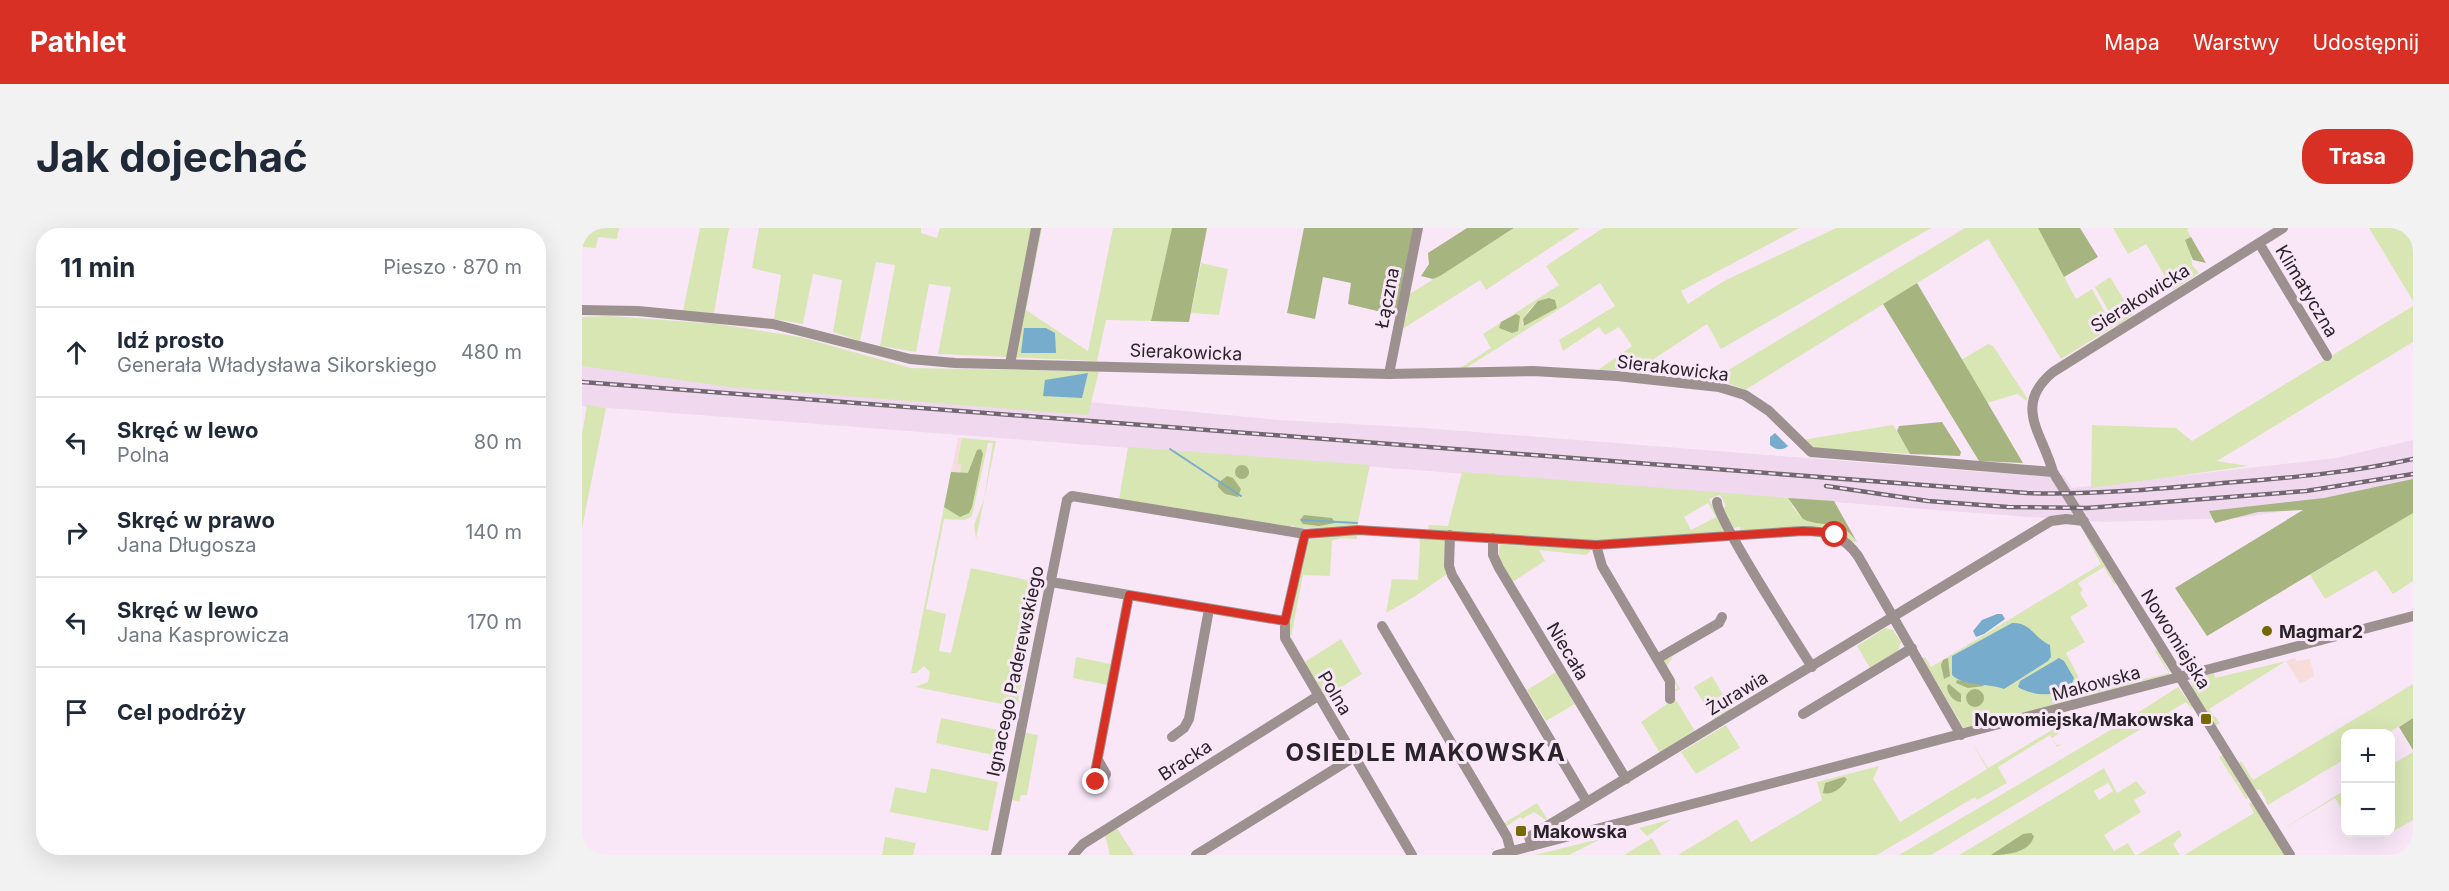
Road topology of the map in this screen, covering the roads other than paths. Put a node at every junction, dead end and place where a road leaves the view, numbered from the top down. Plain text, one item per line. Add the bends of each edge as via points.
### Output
1 (1036, 228) edge
2 (1418, 228) edge
3 (2283, 228) edge
4 (2259, 243) junction
5 (582, 310) edge
6 (2327, 356) dead end
7 (1010, 364) junction
8 (1389, 374) junction
9 (2053, 472) junction
10 (1717, 502) dead end
11 (2084, 521) junction
12 (1305, 534) junction
13 (1450, 535) junction
14 (1734, 536) junction
15 (1493, 538) junction
16 (1596, 545) junction
17 (1051, 582) junction
18 (1129, 595) junction
19 (1209, 609) junction
20 (2413, 616) edge
21 (1722, 617) dead end
22 (1894, 617) junction
23 (1285, 621) junction
24 (1382, 626) dead end
25 (1912, 648) junction
26 (1657, 658) junction
27 (1812, 667) junction
28 (2181, 678) junction
29 (1318, 696) junction
30 (1670, 699) dead end
31 (1803, 714) dead end
32 (1961, 735) junction
33 (1172, 737) dead end
34 (1354, 757) junction
35 (1098, 760) dead end
36 (1626, 779) junction
37 (1587, 802) junction
38 (1532, 846) junction
39 (1511, 852) junction
40 (996, 855) edge
41 (1073, 855) edge
42 (1196, 855) edge
43 (1412, 855) edge
44 (1497, 855) edge
45 (2290, 855) edge

1 - 7 street
2 - 8 street, Łączna
3 - 4 street, Sierakowicka
4 - 6 street, Klimatyczna
4 - 9 street, Sierakowicka via 2045,379 2035,395 2032,421
5 - 7 street, Sierakowicka via 638,311 772,324 910,359
7 - 8 street, Sierakowicka
8 - 9 street, Sierakowicka via 1533,370 1719,387 1755,401 1811,452
9 - 11 street, Nowomiejska
10 - 14 street
11 - 22 street, Żurawia via 2054,520 1967,568
11 - 28 street, Nowomiejska
12 - 13 street via 1358,530
12 - 17 street, Ignacego Paderewskiego via 1072,496 1067,500
12 - 23 street, Polna
13 - 15 street
13 - 37 street via 1452,575
14 - 16 street
14 - 22 street via 1817,531 1835,535 1858,556
14 - 27 street
15 - 16 street
15 - 36 street, Niecała via 1493,555 1499,568
16 - 26 street via 1602,566
17 - 18 street
17 - 40 street, Ignacego Paderewskiego
18 - 19 street
18 - 35 street
19 - 23 street
19 - 33 street via 1190,716 1186,726
20 - 28 street, Makowska
21 - 26 street via 1719,623
22 - 25 street
22 - 27 street, Żurawia
23 - 29 street, Polna via 1290,648
24 - 39 street via 1507,837
25 - 31 street
25 - 32 street
26 - 30 street via 1670,682
27 - 36 street, Żurawia
28 - 32 street, Makowska
28 - 45 street, Nowomiejska
29 - 34 street, Polna
29 - 41 street, Bracka via 1083,844
32 - 38 street, Makowska
34 - 42 street
34 - 43 street, Polna
36 - 37 street, Żurawia
37 - 38 street, Żurawia via 1529,837
38 - 39 street, Makowska
39 - 44 street, Makowska

